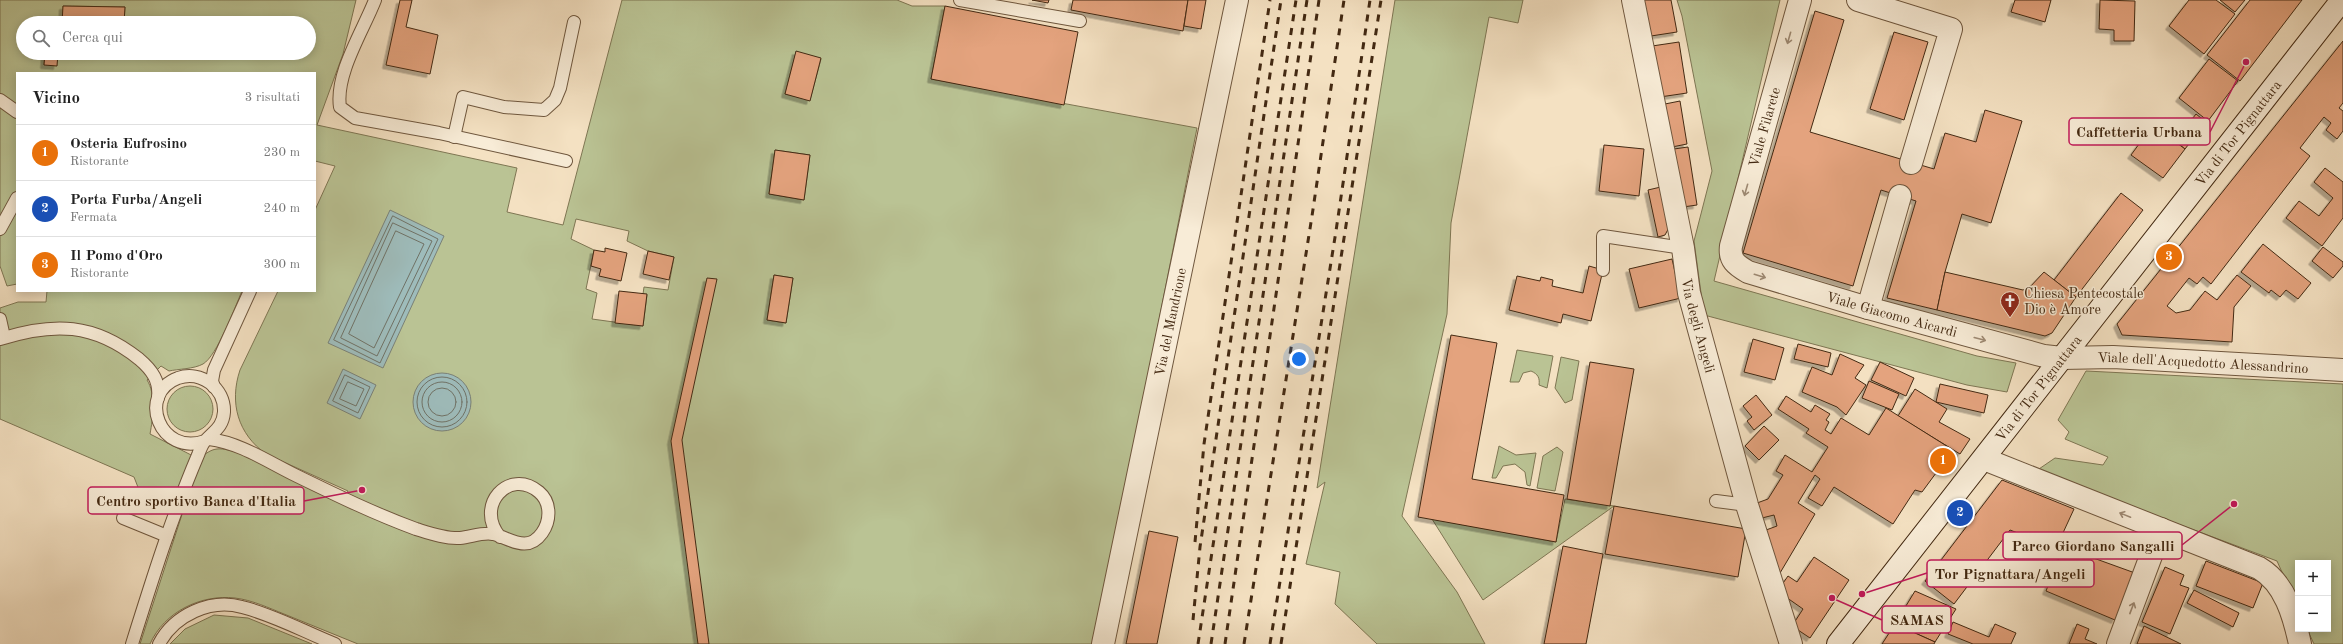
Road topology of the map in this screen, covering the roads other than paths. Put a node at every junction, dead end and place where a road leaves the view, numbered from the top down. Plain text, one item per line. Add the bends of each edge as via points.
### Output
1 (374, 0) edge
2 (960, 0) edge
3 (1237, 0) edge
4 (1633, 0) edge
5 (1800, 0) edge
6 (1858, 0) edge
7 (2339, 3) edge
8 (1080, 21) dead end
9 (574, 22) dead end
10 (0, 100) edge
11 (16, 111) edge
12 (454, 137) junction
13 (566, 161) dead end
14 (1910, 163) dead end
15 (1900, 196) dead end
16 (16, 200) edge
17 (0, 229) edge
18 (1683, 248) junction
19 (1730, 254) joint
20 (1603, 270) dead end
21 (250, 292) edge
22 (1868, 308) junction
23 (0, 320) edge
24 (2, 338) edge
25 (2062, 358) junction
26 (217, 362) junction
27 (2343, 370) edge
28 (155, 375) junction
29 (178, 378) junction
30 (200, 378) junction
31 (214, 386) junction
32 (158, 400) junction
33 (221, 423) junction
34 (207, 440) junction
35 (188, 444) junction
36 (238, 446) junction
37 (1984, 459) junction
38 (196, 460) junction
39 (1716, 501) dead end
40 (1747, 505) junction
41 (489, 515) junction
42 (123, 518) dead end
43 (2161, 530) junction
44 (167, 536) junction
45 (473, 536) junction
46 (500, 537) junction
47 (132, 644) edge
48 (159, 644) edge
49 (336, 644) edge
50 (1103, 644) edge
51 (1791, 644) edge
52 (1838, 644) edge
53 (2118, 644) edge
54 (2300, 644) edge

1 - 12 lane via 343,76 338,94 340,107 355,118
2 - 8 lane
3 - 50 street, Via del Mandrione
4 - 18 street, Via degli Angeli
5 -> 19 street, Viale Filarete
6 - 14 street via 1951,29
7 - 25 street, Via di Tor Pignattara
9 - 12 lane via 560,88 555,100 544,110 528,110 462,97
10 - 11 lane
12 - 13 lane
15 - 22 street
16 - 17 lane
18 - 20 lane via 1603,236
18 - 40 street, Via degli Angeli via 1689,293
19 -> 22 street, Viale Giacomo Aicardi via 1734,262 1748,272
21 - 26 lane
22 -> 25 street, Viale Giacomo Aicardi via 2031,353
23 - 24 lane
24 - 28 lane via 26,331 60,328 88,330 110,339 129,351
25 - 27 street, Viale dell'Acquedotto Alessandrino via 2113,357
25 - 37 street, Via di Tor Pignattara
26 - 30 lane
26 - 31 lane via 212,380
28 - 29 lane via 164,379
28 - 32 lane
29 - 30 lane
29 - 32 lane via 164,388
30 - 31 lane
31 - 33 lane via 223,403
32 - 35 lane via 157,416 162,428 174,440
33 - 34 lane
33 - 36 lane via 225,436
34 - 35 lane
34 - 36 lane
34 - 38 lane
35 - 38 lane via 196,452
36 - 45 lane via 297,476 402,523 447,537
43 -> 37 street
37 - 52 street, Via di Tor Pignattara
38 - 44 lane
39 - 40 lane
40 - 51 street, Via degli Angeli
41 - 45 lane via 487,526
41 - 46 lane via 493,528
41 - 46 lane via 497,495 513,485 534,489 547,504 549,516 546,526 536,538 517,544
42 - 44 lane
53 -> 43 street
43 - 54 street via 2266,572 2284,596 2295,622
44 - 47 lane
45 - 46 lane via 488,534
48 - 49 lane via 170,628 191,613 210,606 231,605 252,610

